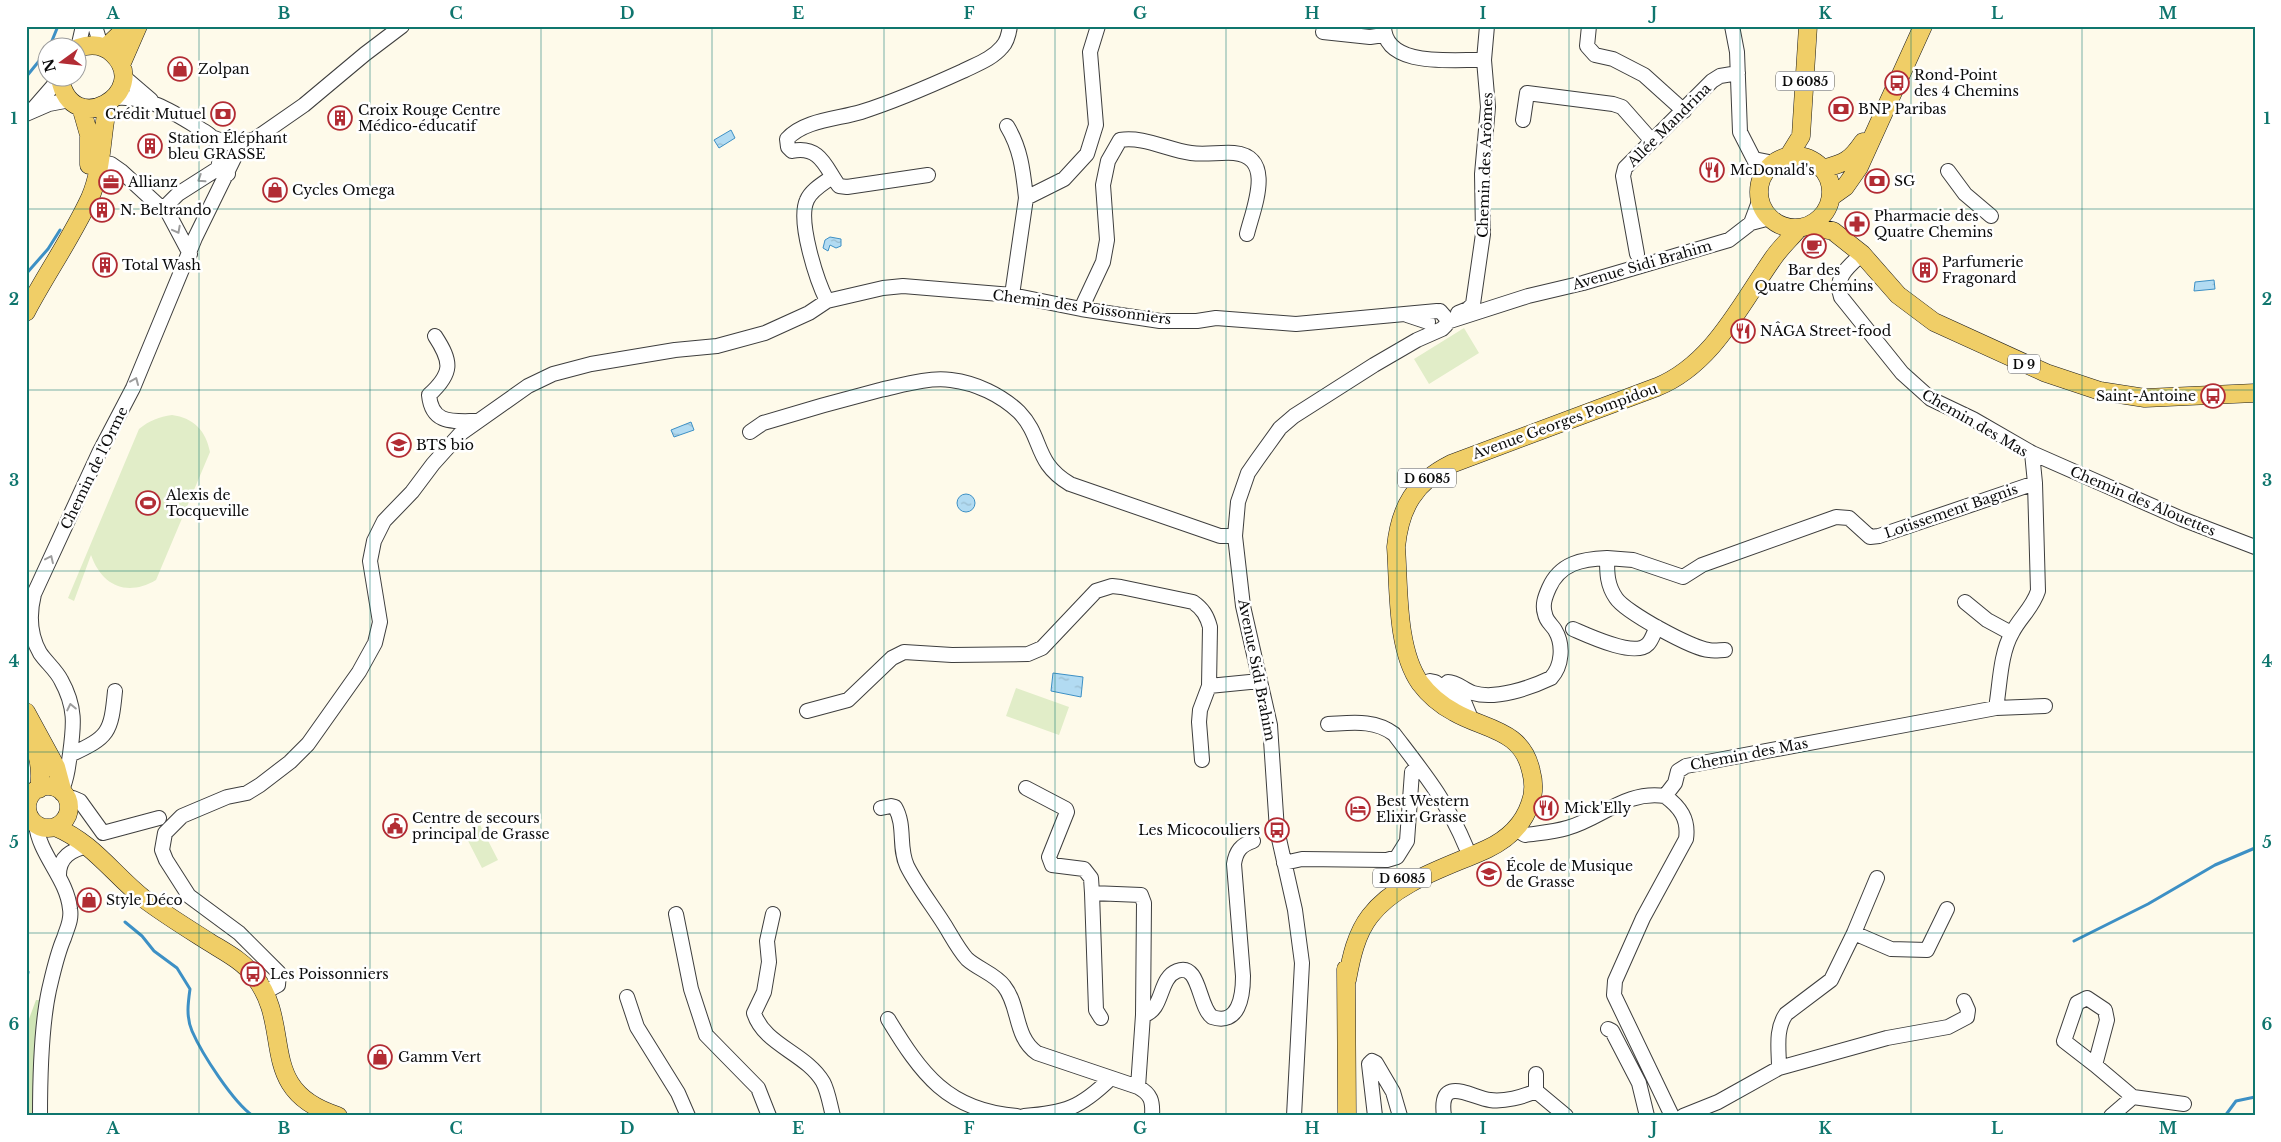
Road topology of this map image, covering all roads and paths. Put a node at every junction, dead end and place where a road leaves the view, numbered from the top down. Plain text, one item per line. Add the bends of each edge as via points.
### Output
1 (95, 26) edge
2 (124, 26) edge
3 (138, 26) edge
4 (402, 26) edge
5 (1010, 26) edge
6 (1098, 26) edge
7 (1487, 26) edge
8 (1589, 26) edge
9 (1732, 26) edge
10 (1808, 26) edge
11 (1923, 26) edge
12 (1384, 31) edge
13 (1323, 32) dead end
14 (88, 46) edge
15 (103, 47) junction
16 (1484, 60) junction
17 (122, 70) junction
18 (1738, 73) junction
19 (51, 88) edge
20 (63, 88) edge
21 (112, 101) junction
22 (153, 102) junction
23 (75, 103) junction
24 (1684, 111) junction
25 (29, 113) edge
26 (1882, 115) junction
27 (1523, 120) dead end
28 (1007, 126) dead end
29 (1801, 136) junction
30 (214, 138) junction
31 (1652, 141) junction
32 (240, 149) junction
33 (1754, 158) junction
34 (1781, 160) junction
35 (100, 162) junction
36 (1817, 165) junction
37 (223, 171) junction
38 (1948, 171) dead end
39 (928, 175) dead end
40 (832, 177) junction
41 (1762, 177) junction
42 (1026, 198) junction
43 (1760, 200) junction
44 (1829, 203) junction
45 (165, 207) junction
46 (1991, 216) dead end
47 (1772, 219) junction
48 (1751, 223) junction
49 (1804, 227) junction
50 (1833, 231) junction
51 (1247, 234) dead end
52 (69, 236) junction
53 (190, 254) junction
54 (1637, 254) dead end
55 (1862, 254) junction
56 (1775, 256) junction
57 (1012, 295) junction
58 (1528, 296) junction
59 (827, 301) junction
60 (1473, 304) junction
61 (1081, 309) junction
62 (26, 312) edge
63 (1438, 320) junction
64 (435, 336) dead end
65 (2255, 393) edge
66 (477, 421) junction
67 (750, 432) dead end
68 (2032, 453) junction
69 (2035, 483) junction
70 (1235, 536) junction
71 (2255, 547) edge
72 (1607, 558) junction
73 (1965, 602) dead end
74 (1657, 627) junction
75 (1573, 629) dead end
76 (2011, 633) junction
77 (1725, 650) dead end
78 (1260, 681) junction
79 (1421, 684) junction
80 (1209, 686) junction
81 (1442, 688) junction
82 (115, 691) dead end
83 (2045, 706) dead end
84 (1996, 708) junction
85 (807, 711) dead end
86 (26, 712) edge
87 (1472, 721) junction
88 (1328, 724) dead end
89 (26, 729) edge
90 (70, 755) junction
91 (1202, 760) dead end
92 (1419, 767) junction
93 (1026, 788) dead end
94 (1665, 796) junction
95 (66, 797) junction
96 (882, 808) dead end
97 (37, 809) edge
98 (159, 818) dead end
99 (1515, 829) junction
100 (1253, 841) dead end
101 (1466, 847) junction
102 (91, 849) junction
103 (1284, 863) junction
104 (1877, 878) dead end
105 (60, 880) junction
106 (1414, 882) junction
107 (1092, 892) junction
108 (1946, 909) dead end
109 (676, 914) dead end
110 (773, 914) dead end
111 (1854, 934) junction
112 (1347, 980) junction
113 (265, 992) junction
114 (627, 997) dead end
115 (1964, 1000) dead end
116 (1143, 1015) junction
117 (1101, 1018) dead end
118 (888, 1019) dead end
119 (1608, 1029) dead end
120 (2095, 1065) dead end
121 (1780, 1068) junction
122 (1536, 1074) dead end
123 (1110, 1079) junction
124 (1138, 1087) junction
125 (1536, 1091) junction
126 (2133, 1096) junction
127 (2184, 1104) dead end
128 (40, 1116) edge
129 (338, 1116) edge
130 (688, 1116) edge
131 (768, 1116) edge
132 (832, 1116) edge
133 (1017, 1116) edge
134 (1024, 1116) edge
135 (1152, 1116) edge
136 (1294, 1116) edge
137 (1347, 1116) edge
138 (1375, 1116) edge
139 (1400, 1116) edge
140 (1444, 1116) edge
141 (1566, 1116) edge
142 (1647, 1116) edge
143 (1672, 1116) edge
144 (1683, 1116) edge
145 (2112, 1116) edge

1 - 15 street
2 - 15 main road via 121,33
3 - 17 main road
4 - 32 street via 285,119
5 - 40 street via 1004,46 988,59 928,88 811,125 787,139 792,151 801,150 824,160
6 - 42 street via 1090,52 1096,125 1087,154 1064,179
7 - 16 street, Chemin des Arômes
8 - 24 street via 1587,46 1595,55 1613,59 1644,75
9 - 18 street
10 - 29 main road, D 6085
11 - 26 main road
12 - 13 street via 1370,37
12 - 16 street via 1393,47 1415,59
14 - 15 main road
15 - 17 main road via 112,52
16 - 60 street, Chemin des Arômes via 1488,107 1482,174 1483,234
17 - 21 main road via 120,91
17 - 22 street
18 - 24 street, Allée Mandrina via 1712,81
18 - 33 street via 1740,132
19 - 25 street
20 - 23 main road
21 - 22 street via 136,98
21 - 23 main road via 95,108
21 - 35 main road via 103,129
22 - 30 street
23 - 25 street via 49,104
23 - 52 main road via 89,136 90,157
24 - 31 street, Allée Mandrina
26 - 36 main road via 1852,158 1846,162
26 - 44 main road via 1859,167
27 - 31 street via 1527,93 1613,104 1622,107
28 - 42 street via 1016,140
29 - 34 main road, D 6085
29 - 36 main road, D 6085
30 - 32 street
30 - 37 street
31 - 54 street, Allée Mandrina via 1626,168 1623,176
32 - 37 street
33 - 34 street
33 - 41 street
34 - 36 main road via 1805,157
34 - 41 main road
35 - 45 street via 111,164 158,205
35 - 52 main road via 90,197
36 - 44 main road via 1828,177
37 -> 45 street via 178,194
37 - 53 street, Chemin de l'Orme
38 - 46 street via 1965,194
39 - 40 street via 847,187 839,186
40 - 59 street via 807,199 804,209 811,258
41 - 43 main road
42 - 57 street
43 - 47 main road
43 - 48 street
44 - 49 main road via 1822,216
44 - 50 main road
45 -> 53 street
47 - 48 street, Avenue Sidi Brahim
47 - 49 main road via 1786,227
47 - 56 main road
48 - 58 street, Avenue Sidi Brahim via 1729,240
49 - 50 main road, D 9
49 - 56 main road, Avenue Georges Pompidou / D 6085
50 - 55 main road, D 9
51 - 61 street via 1260,178 1258,167 1252,160 1236,153 1192,153 1130,138 1120,140 1108,161 1103,185 1107,240 1103,262
52 - 62 main road
90 -> 53 street, Chemin de l'Orme via 74,726 71,703 60,678 40,652 30,624 30,609 99,453 133,388
55 - 65 main road, D 9 via 1898,295 1934,322 2046,373 2100,391 2145,398
55 - 68 street, Chemin des Mas via 1843,272 1838,289 1902,373 1931,399
56 - 79 main road, Avenue Georges Pompidou / D 6085 via 1723,332 1685,373 1657,387 1451,464 1428,478 1417,490 1401,518 1396,547 1404,640 1413,671
57 - 59 street, Chemin des Poissonniers via 903,286
57 - 61 street, Chemin des Poissonniers
58 - 60 street, Avenue Sidi Brahim
58 - 63 street, Avenue Sidi Brahim
59 - 66 street, Chemin des Poissonniers via 765,333 717,346 591,364 553,374 528,386
60 - 63 street, Avenue Sidi Brahim
61 - 63 street, Chemin des Poissonniers via 1160,321 1216,318 1296,324 1406,315
63 - 70 street, Avenue Sidi Brahim via 1418,340 1308,405 1280,428 1242,488
64 - 66 street via 447,354 448,370 443,383 429,396 430,406 436,415 445,419
66 - 113 street, Chemin des Poissonniers via 449,445 384,522 374,541 370,561 380,622 375,643 359,672 308,744 260,785 247,793 227,797 182,816 165,833 162,850 189,896 240,933 279,973 278,984
67 - 70 street via 763,423 895,386 935,380 965,383 996,395 1020,413 1049,468 1070,484 1220,536
68 - 69 street, Chemin des Mas
68 - 71 street, Chemin des Alouettes via 2182,519
69 - 72 street, Lotissement Bagnis via 1879,536 1870,537 1849,518 1836,517 1702,565 1684,577 1633,560
69 - 76 street, Chemin des Mas via 2038,591 2033,605
70 - 78 street, Avenue Sidi Brahim via 1246,622
72 - 74 street via 1607,580 1616,600 1634,615
72 - 81 street via 1577,561 1562,569 1552,581 1544,607 1560,651 1557,672 1551,678 1496,696 1470,692 1452,682
73 - 76 street
74 - 75 street via 1648,644 1640,648 1612,645
74 - 77 street via 1708,650
76 - 84 street, Chemin des Mas
78 - 80 street
78 - 103 street, Avenue Sidi Brahim via 1270,725 1277,830
79 - 81 street via 1430,680
79 - 87 main road, Avenue Georges Pompidou / D 6085 via 1443,706
80 - 85 street via 1210,627 1199,606 1193,602 1112,586 1096,591 1035,652 969,655 904,652 892,658 848,700
80 - 91 street via 1199,722
81 - 87 street via 1465,704
82 - 90 street via 111,725 102,736
83 - 84 street, Chemin des Mas
84 - 94 street, Chemin des Mas via 1686,766 1678,771 1675,783
86 - 95 main road via 56,767
87 - 99 main road, Avenue Georges Pompidou / D 6085 via 1490,726 1516,742 1530,764 1532,799
88 - 92 street via 1371,723 1387,728
89 - 97 main road via 38,751 41,765
90 - 95 street, Chemin de l'Orme
92 - 101 street via 1439,793
92 - 103 street via 1412,772 1407,841 1397,857 1387,860 1302,859
93 - 107 street via 1066,809 1067,816 1049,861 1052,865 1084,869 1091,878
94 - 99 street via 1628,799 1568,828 1525,835
94 - 143 street via 1681,810 1687,830 1686,839 1643,918 1615,981 1614,995
95 - 97 main road via 54,788
95 - 97 main road via 65,819
95 - 98 street via 80,801 102,833
95 - 102 main road
96 - 123 street via 895,807 907,866 966,957 1004,984 1030,1048
97 - 102 main road
97 - 105 street via 42,847
99 - 101 main road, Avenue Georges Pompidou / D 6085
99 - 106 main road, Avenue Georges Pompidou / D 6085 via 1490,848
100 - 116 street via 1239,848 1234,864 1243,976 1237,1011 1226,1018 1212,1017 1203,1006 1194,976 1181,970 1171,974 1154,1008
101 - 106 main road via 1466,853 1427,871
101 - 112 main road, Avenue Georges Pompidou / D 6085 via 1407,874 1367,906 1348,946
102 - 105 street via 76,849 65,856 59,867
102 - 113 main road via 142,897 246,967
103 - 136 street, Avenue Sidi Brahim via 1302,963
104 - 111 street
105 - 128 street via 71,909 49,991
106 - 112 main road, Avenue Georges Pompidou / D 6085 via 1369,917 1354,949
107 - 116 street via 1141,895 1144,903
107 - 117 street via 1096,1010
108 - 111 street via 1927,950 1891,949
109 - 131 street via 691,989 706,1035 758,1088
110 - 132 street via 767,941 769,962 764,992 754,1013 756,1020 762,1030 816,1073 823,1082
111 - 121 street via 1831,980 1781,1021 1778,1038
112 - 137 main road, Avenue Georges Pompidou / D 6085
113 - 129 main road via 285,1073 292,1087 311,1106
114 - 130 street via 637,1027 678,1093
115 - 121 street via 1967,1017 1948,1027 1887,1038
116 - 124 street
118 - 133 street via 912,1059 948,1095 983,1109
119 - 142 street via 1639,1083
120 - 126 street
121 - 144 street via 1718,1102
122 - 125 street
123 - 124 street
123 - 134 street via 1078,1105
124 - 135 street via 1152,1099
125 - 140 street via 1498,1101 1456,1091 1444,1098
125 - 141 street
126 - 127 street
126 - 145 street
138 - 139 street via 1369,1074 1372,1062 1376,1063 1393,1092

